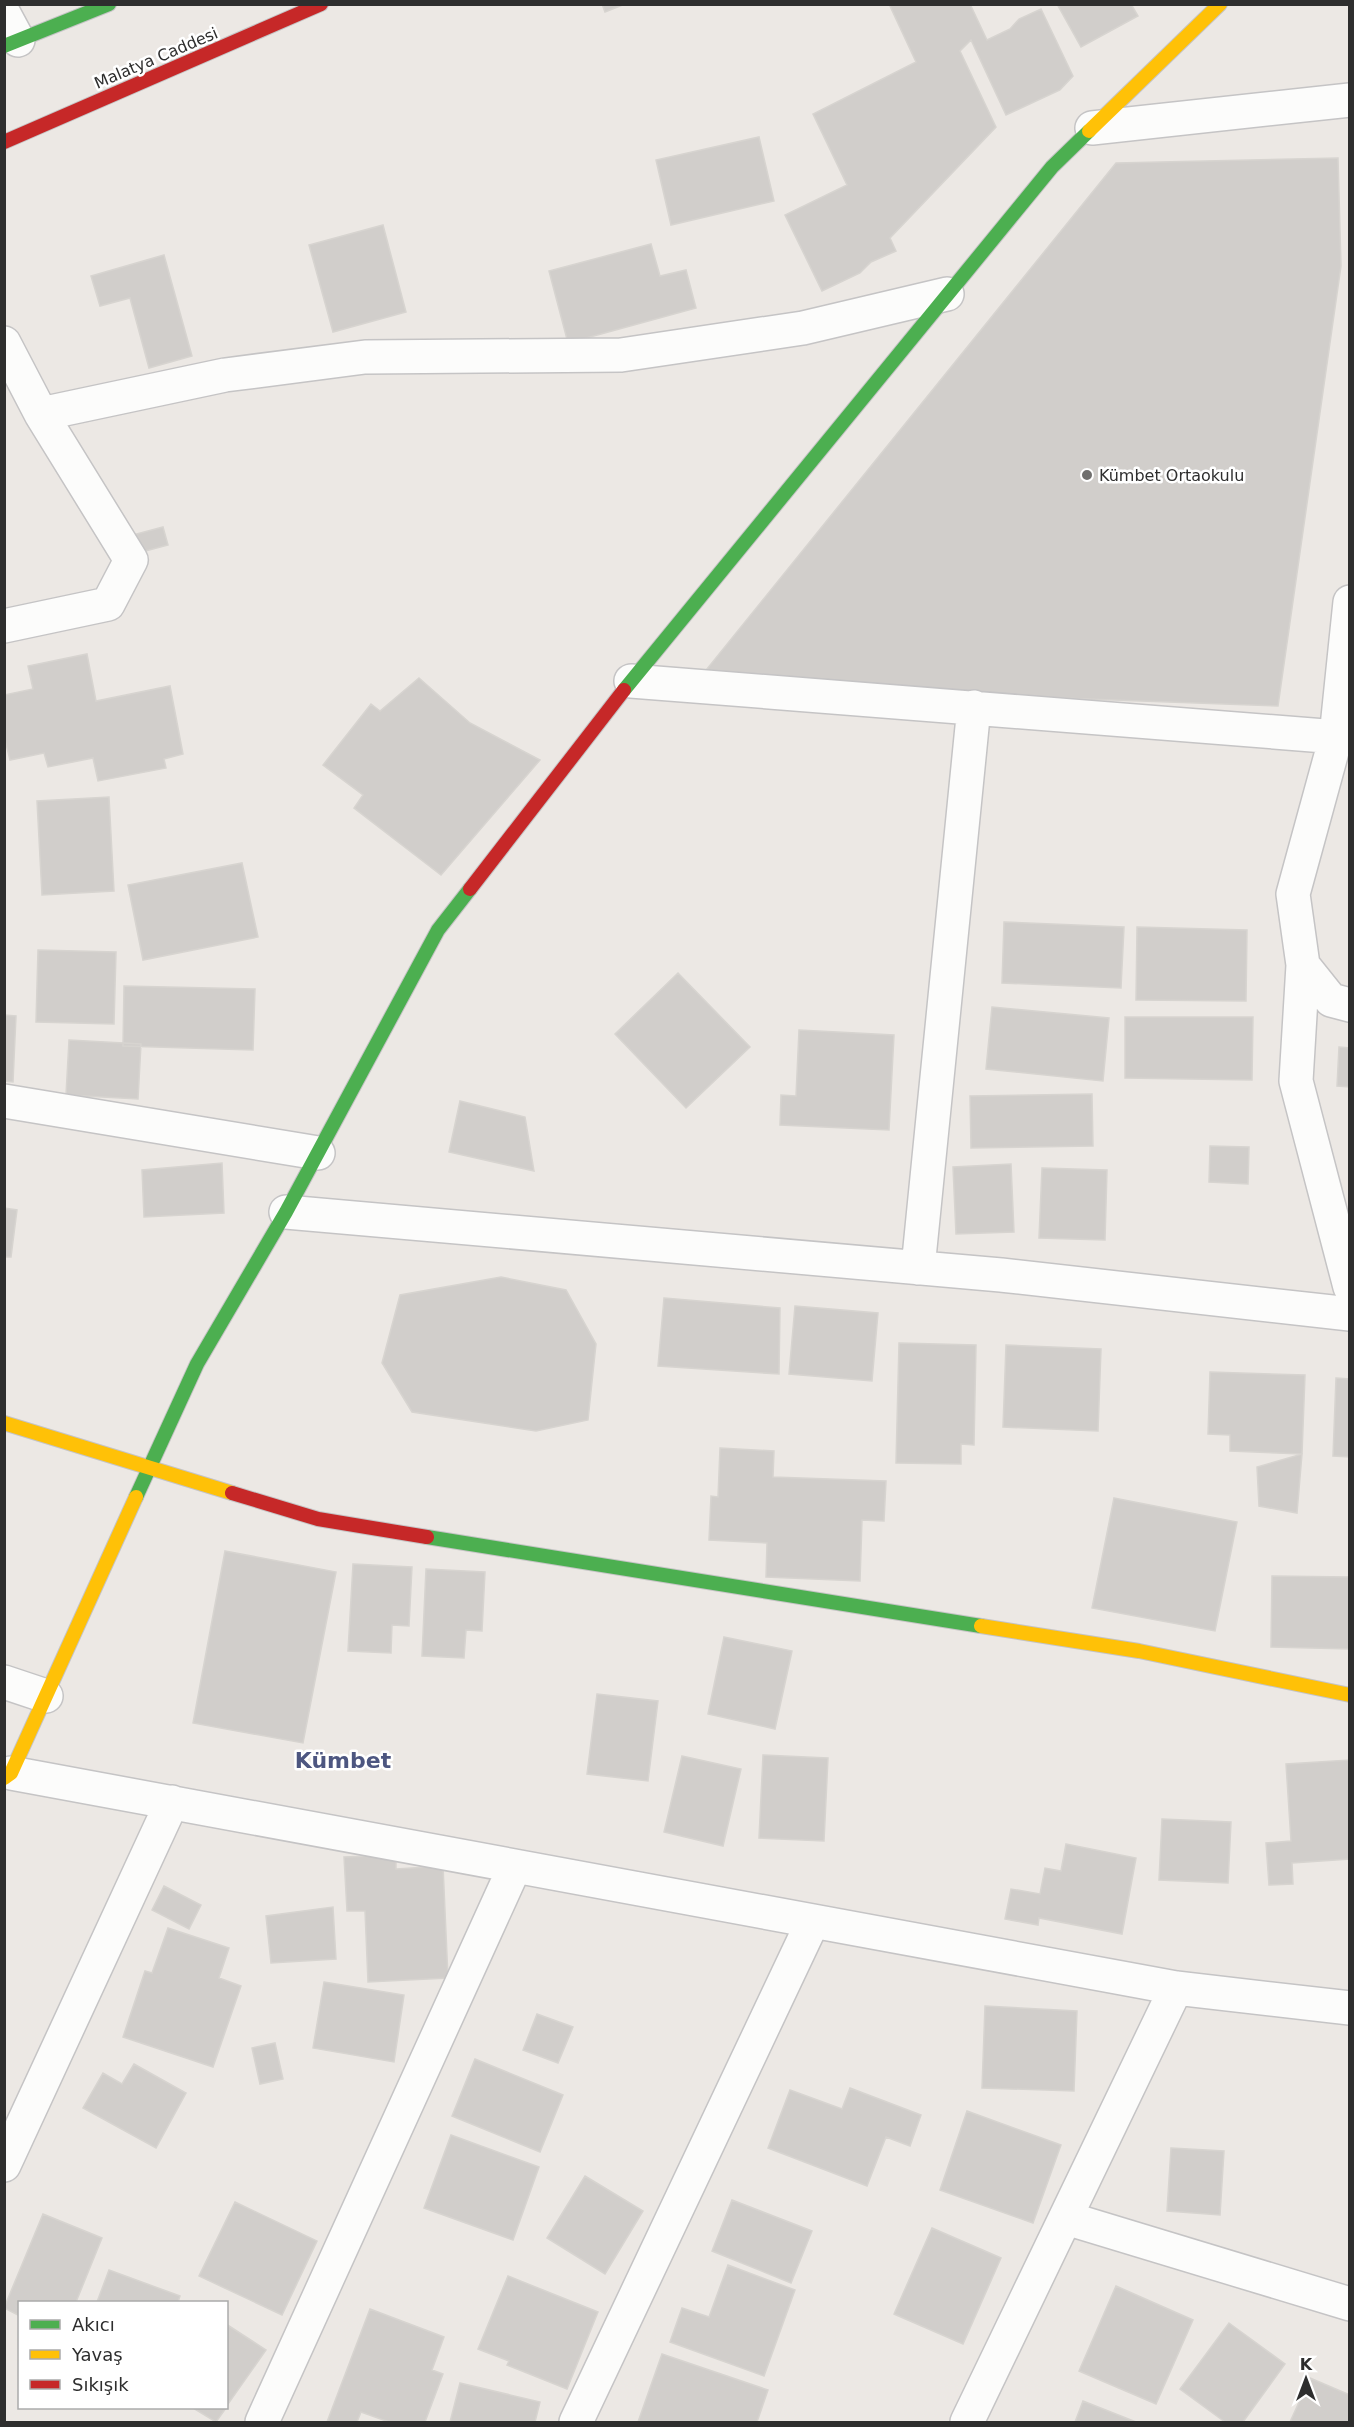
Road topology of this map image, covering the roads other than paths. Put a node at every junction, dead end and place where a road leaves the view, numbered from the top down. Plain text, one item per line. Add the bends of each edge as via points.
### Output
1 (109, 4) edge
2 (321, 4) edge
3 (1220, 4) edge
4 (9, 33) edge
5 (1350, 100) edge
6 (1092, 128) junction
7 (4, 142) edge
8 (947, 294) junction
9 (4, 344) edge
10 (41, 414) junction
11 (1350, 602) edge
12 (4, 626) edge
13 (631, 681) junction
14 (974, 707) junction
15 (1343, 738) edge
16 (1303, 965) junction
17 (1350, 1005) edge
18 (4, 1101) edge
19 (318, 1153) junction
20 (286, 1212) junction
21 (918, 1268) junction
22 (1350, 1287) edge
23 (1350, 1314) edge
24 (4, 1423) edge
25 (149, 1468) junction
26 (4, 1682) edge
27 (1350, 1695) edge
28 (45, 1696) junction
29 (8, 1776) edge
30 (172, 1802) junction
31 (515, 1866) junction
32 (813, 1921) junction
33 (1176, 1988) junction
34 (1350, 2008) edge
35 (4, 2165) edge
36 (1066, 2218) junction
37 (1350, 2304) edge
38 (262, 2422) edge
39 (576, 2422) edge
40 (967, 2422) edge

1 - 4 street
2 - 7 street, Malatya Caddesi
3 - 6 street
5 - 6 street
6 - 8 street via 1052,167
8 - 10 street via 803,328 621,355 365,357 225,375
8 - 13 street
9 - 10 street
10 - 12 street via 130,560 108,604
11 - 15 street
13 - 14 street
13 - 19 street via 438,930
14 - 15 street
14 - 21 street
15 - 16 street via 1293,894
16 - 17 street via 1331,999
16 - 22 street via 1296,1081
18 - 19 street
19 - 20 street
20 - 21 street
20 - 25 street via 197,1364
21 - 23 street
24 - 25 street
25 - 27 street via 318,1519 1138,1651
25 - 28 street
26 - 28 street
28 - 29 street
29 - 30 street
30 - 31 street
30 - 35 street
31 - 32 street
31 - 38 street
32 - 33 street
32 - 39 street
33 - 34 street
33 - 36 street
36 - 37 street
36 - 40 street

